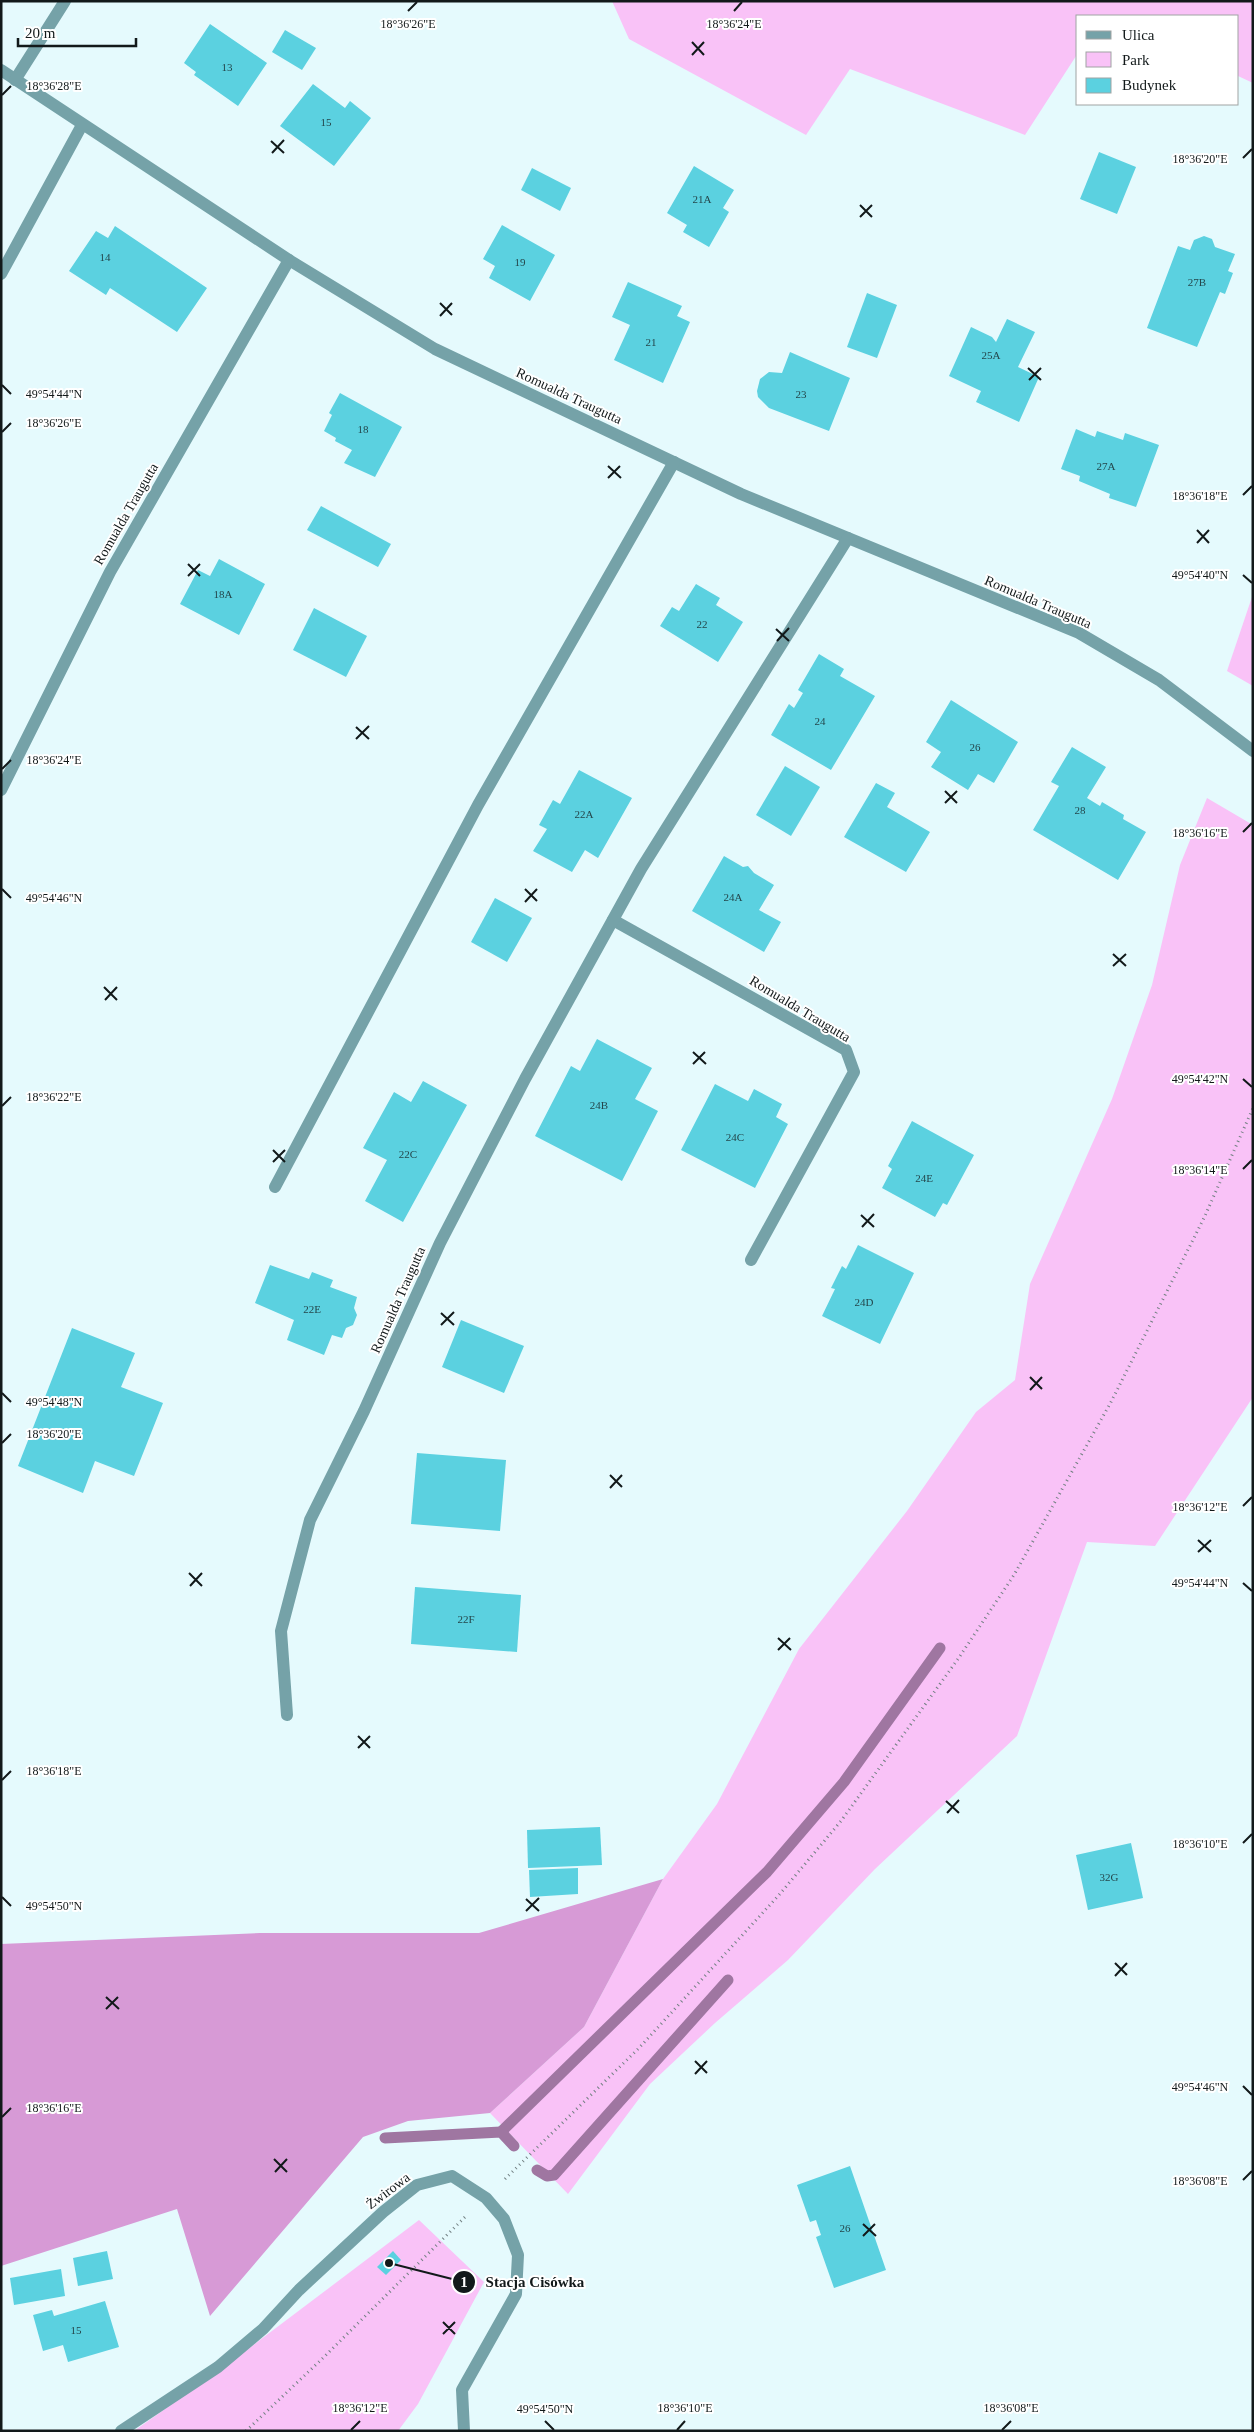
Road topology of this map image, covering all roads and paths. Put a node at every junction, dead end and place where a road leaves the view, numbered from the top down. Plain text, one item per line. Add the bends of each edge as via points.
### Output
1 (65, 1) edge
2 (1, 70) edge
3 (15, 80) junction
4 (82, 124) junction
5 (289, 260) junction
6 (1, 274) edge
7 (674, 462) junction
8 (848, 538) junction
9 (1252, 750) edge
10 (1, 790) edge
11 (613, 920) junction
12 (1253, 1108) edge
13 (275, 1186) dead end
14 (751, 1260) dead end
15 (288, 1715) dead end
16 (486, 2198) junction
17 (121, 2431) edge
18 (246, 2431) edge
19 (464, 2431) edge

1 - 3 street
2 - 3 street, Romualda Traugutta
3 - 4 street, Romualda Traugutta
4 - 5 street, Romualda Traugutta
4 - 6 street
5 - 7 street, Romualda Traugutta via 435,350
5 - 10 street, Romualda Traugutta via 110,572
7 - 8 street, Romualda Traugutta via 741,494
7 - 13 street via 478,806
8 - 9 street, Romualda Traugutta via 1079,633 1159,680
8 - 11 street, Romualda Traugutta via 641,869
11 - 14 street, Romualda Traugutta via 846,1050 854,1072
11 - 15 street, Romualda Traugutta via 525,1079 445,1234 364,1412 310,1520 281,1631
12 - 16 path via 1200,1227 1111,1402 1014,1575 958,1660 841,1821 779,1895 639,2048
16 - 17 street, Żwirowa via 452,2176 417,2185 383,2212 299,2290 263,2329 218,2367
16 - 18 path
16 - 19 street, Żwirowa via 504,2219 518,2255 516,2294 462,2390

